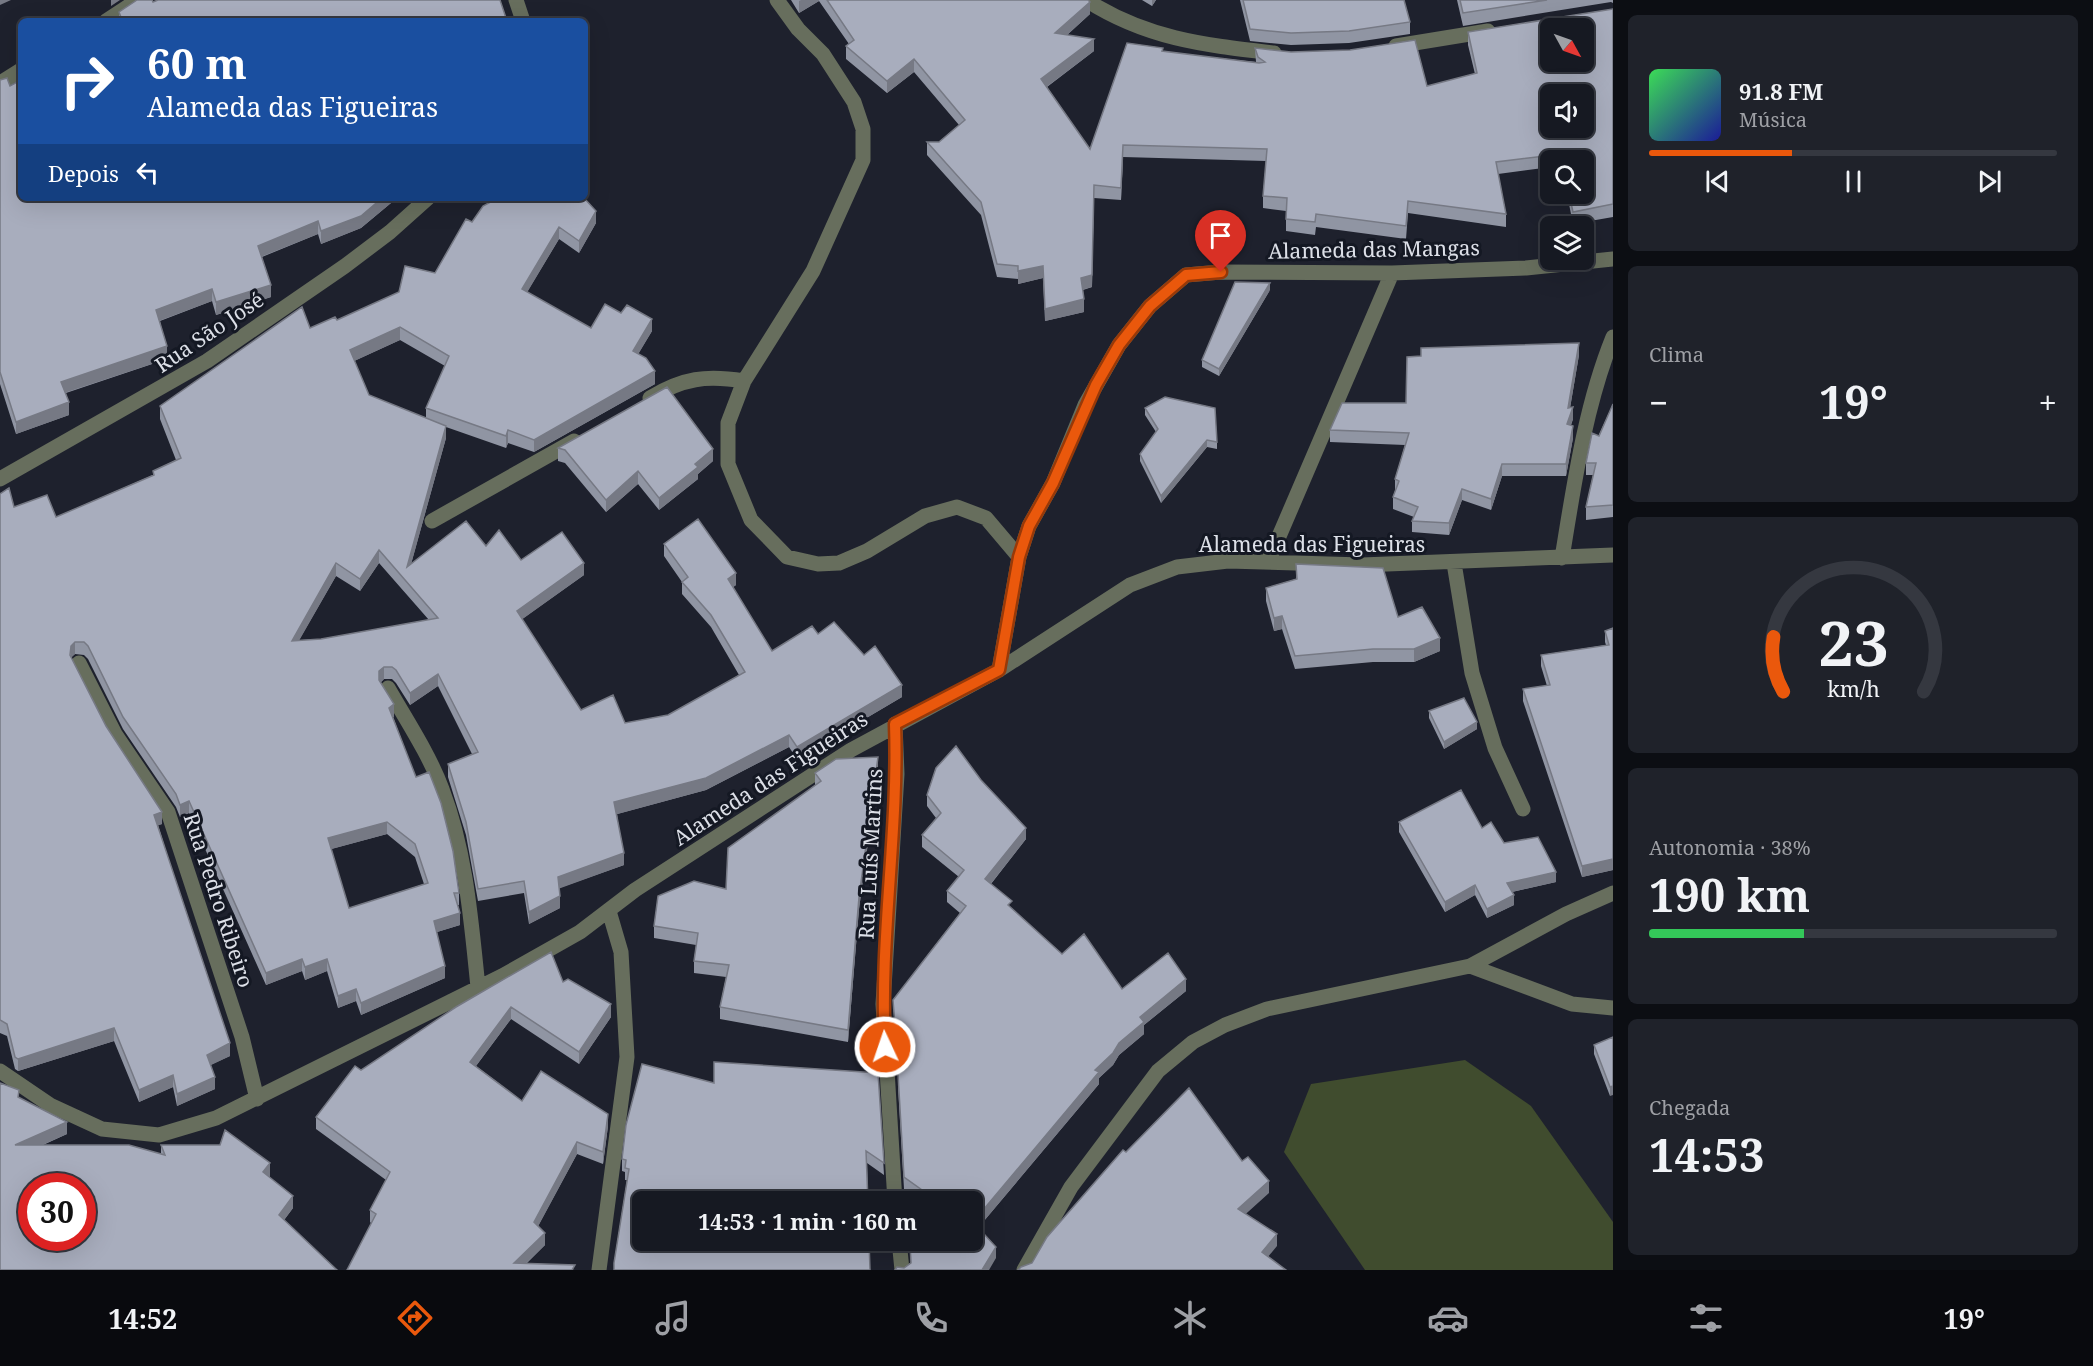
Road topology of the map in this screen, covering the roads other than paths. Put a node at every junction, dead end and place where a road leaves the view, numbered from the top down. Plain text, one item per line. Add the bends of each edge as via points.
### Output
1 (138, 0) edge
2 (516, 0) edge
3 (777, 0) edge
4 (1086, 0) edge
5 (111, 18) edge
6 (522, 18) edge
7 (1500, 30) edge
8 (1385, 48) edge
9 (1291, 55) edge
10 (18, 72) edge
11 (0, 83) edge
12 (424, 201) edge
13 (1613, 259) edge
14 (1392, 273) junction
15 (1613, 337) edge
16 (744, 381) junction
17 (633, 408) edge
18 (586, 435) edge
19 (0, 479) edge
20 (432, 521) dead end
21 (1613, 555) edge
22 (1019, 557) junction
23 (1562, 558) junction
24 (1268, 562) junction
25 (1454, 563) junction
26 (79, 663) dead end
27 (999, 670) junction
28 (388, 688) dead end
29 (895, 724) junction
30 (1523, 809) dead end
31 (1613, 893) edge
32 (609, 911) junction
33 (1470, 966) junction
34 (478, 987) junction
35 (1613, 1008) edge
36 (0, 1071) edge
37 (257, 1099) junction
38 (894, 1191) edge
39 (899, 1251) edge
40 (599, 1270) edge
41 (902, 1270) edge
42 (1024, 1270) edge

1 - 5 street
2 - 6 street
3 - 16 street via 823,54 855,102 863,129 863,160 813,271
4 - 9 street via 1123,22 1175,38
7 - 8 street
10 - 11 street
12 - 19 street, Rua São José via 354,259 207,361
13 - 14 street, Alameda das Mangas via 1527,268
14 - 22 street, Alameda das Mangas via 1186,275 1150,306 1119,345 1085,405 1053,483 1029,526
14 - 24 street
15 - 23 street via 1584,436
16 - 17 street via 713,376 690,379
16 - 22 street via 728,423 728,464 751,520 787,557 818,564 839,563 925,516 957,507 986,518
18 - 20 street
21 - 23 street, Alameda das Figueiras
22 - 27 street, Alameda das Mangas
23 - 25 street, Alameda das Figueiras
24 - 25 street, Alameda das Figueiras
24 - 27 street, Alameda das Figueiras via 1228,561 1177,567 1130,585
25 - 30 street via 1472,673 1495,748
26 - 37 street, Rua Pedro Ribeiro via 115,734 168,812 242,1037
27 - 29 street, Alameda das Figueiras
28 - 34 street via 442,787 457,833
29 - 32 street, Alameda das Figueiras via 635,890
29 - 38 street, Rua Luís Martins via 897,774 883,1004
31 - 33 street
32 - 34 street, Alameda das Figueiras via 580,932
32 - 40 street via 621,952 627,1057
33 - 35 street via 1572,1004
33 - 42 street via 1268,1009 1225,1024 1193,1042 1158,1071 1123,1115 1071,1187
34 - 37 street, Alameda das Figueiras
36 - 37 street, Alameda das Figueiras via 50,1105 102,1129 159,1135 216,1118
39 - 41 street

